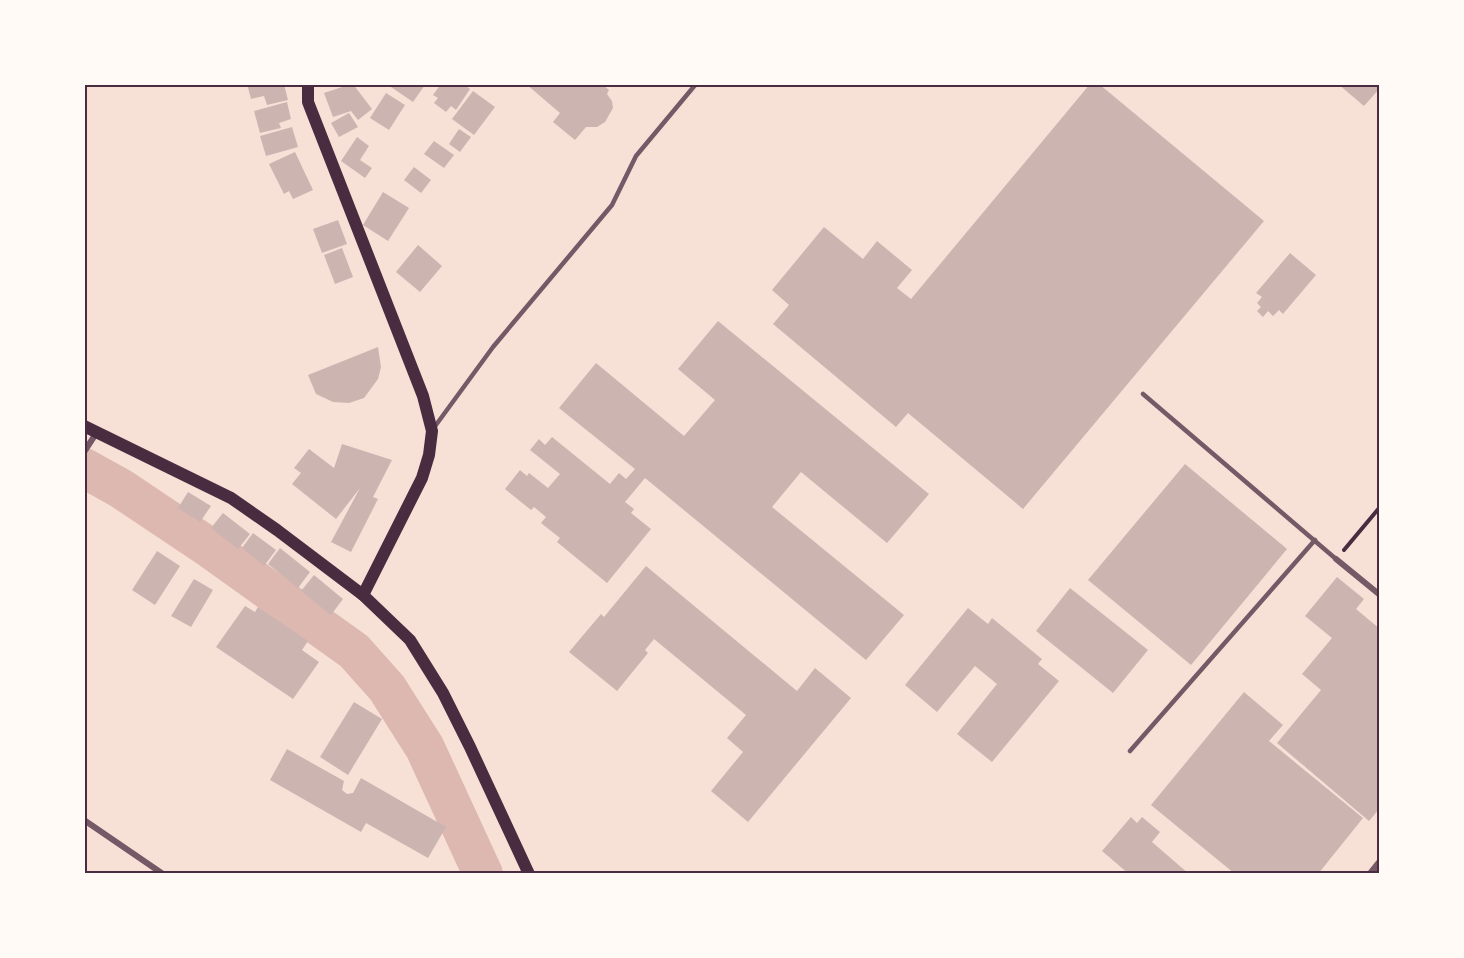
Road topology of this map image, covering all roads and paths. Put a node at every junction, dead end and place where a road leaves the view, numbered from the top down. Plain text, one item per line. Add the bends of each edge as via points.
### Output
1 (309, 84) edge
2 (696, 84) edge
3 (1143, 394) dead end
4 (84, 426) edge
5 (432, 431) junction
6 (97, 432) junction
7 (84, 452) edge
8 (1380, 507) edge
9 (1315, 540) junction
10 (1336, 559) junction
11 (363, 595) junction
12 (1380, 595) edge
13 (1130, 751) dead end
14 (84, 819) edge
15 (1380, 864) edge
16 (164, 874) edge
17 (529, 874) edge
18 (1372, 874) edge

1 - 5 main road via 308,102 423,396
2 - 5 lane via 636,156 612,205 493,347
3 - 9 lane
4 - 6 main road
5 - 11 main road via 422,478
6 - 7 street
6 - 11 main road via 231,498
8 - 10 path
9 - 10 lane
9 - 13 lane
10 - 12 street
11 - 17 main road via 410,640 443,693
14 - 16 street
15 - 18 street

